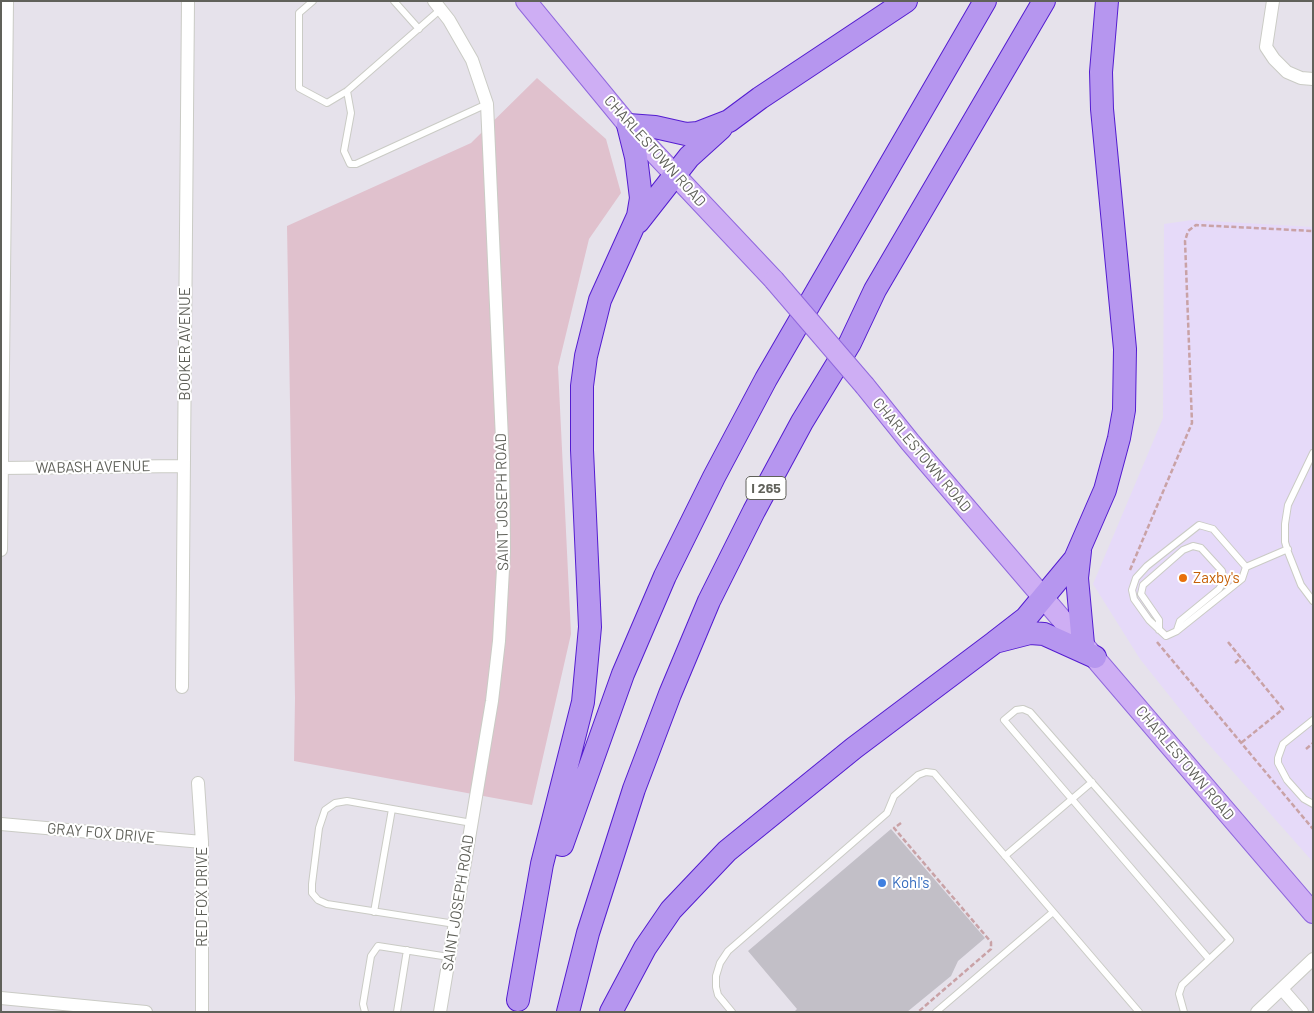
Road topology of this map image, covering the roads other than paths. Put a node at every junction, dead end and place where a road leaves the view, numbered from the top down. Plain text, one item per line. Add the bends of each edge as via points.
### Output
1 (7, 1) edge
2 (188, 1) edge
3 (313, 1) edge
4 (394, 1) edge
5 (526, 1) edge
6 (906, 1) edge
7 (985, 1) edge
8 (1044, 1) edge
9 (1107, 1) edge
10 (1273, 1) edge
11 (437, 5) edge
12 (419, 29) junction
13 (1313, 79) edge
14 (347, 91) junction
15 (487, 104) junction
16 (729, 121) junction
17 (628, 125) junction
18 (676, 175) junction
19 (632, 231) junction
20 (1313, 453) edge
21 (184, 466) junction
22 (2, 468) edge
23 (1080, 548) junction
24 (1, 550) edge
25 (1288, 550) junction
26 (1246, 567) junction
27 (1044, 598) junction
28 (1313, 601) edge
29 (1159, 630) junction
30 (1177, 631) junction
31 (996, 642) junction
32 (1089, 651) junction
33 (182, 688) dead end
34 (1313, 720) edge
35 (1092, 782) junction
36 (198, 783) dead end
37 (1072, 799) junction
38 (1313, 804) edge
39 (392, 809) junction
40 (472, 823) junction
41 (1, 824) edge
42 (202, 842) junction
43 (1005, 856) junction
44 (374, 912) junction
45 (1053, 912) junction
46 (1313, 913) edge
47 (455, 924) junction
48 (407, 950) junction
49 (449, 957) junction
50 (1209, 959) junction
51 (1313, 959) edge
52 (1282, 989) junction
53 (1, 998) edge
54 (517, 1006) edge
55 (1259, 1011) edge
56 (146, 1012) edge
57 (202, 1012) edge
58 (365, 1012) edge
59 (397, 1012) edge
60 (440, 1012) edge
61 (568, 1012) edge
62 (610, 1012) edge
63 (732, 1012) edge
64 (936, 1012) edge
65 (1139, 1012) edge
66 (1184, 1012) edge
67 (1302, 1012) edge

1 - 22 street
2 - 21 street, BOOKER AVENUE
3 - 14 lane via 299,12 299,88 327,103
4 - 12 lane
5 - 17 main road, CHARLESTOWN ROAD
6 - 16 highway
7 - 54 highway via 766,379 665,576 604,722 574,807
8 - 61 highway, I 265 via 875,290 850,343 802,422 709,601 634,789 588,933
9 - 23 highway via 1101,72 1102,109 1125,349 1124,410 1113,465
10 - 13 street via 1266,47 1288,72
11 - 12 lane
11 - 15 street, SAINT JOSEPH ROAD via 462,39
12 - 14 lane
14 - 15 lane via 350,112 344,151 350,164
15 - 40 street, SAINT JOSEPH ROAD via 504,551 496,670
16 - 17 highway via 686,134
16 - 18 highway via 689,157
17 - 18 main road, CHARLESTOWN ROAD
17 - 19 highway via 641,198
18 - 19 highway
18 - 27 main road, CHARLESTOWN ROAD, bridge via 774,280
19 - 54 highway via 600,300 586,356 581,418 590,590 587,664 575,740 542,864
20 - 25 lane via 1288,505 1285,524
21 - 22 street, WABASH AVENUE
21 - 33 street, BOOKER AVENUE
22 - 24 street
23 - 27 highway
23 - 32 highway via 1078,587
25 - 26 lane
25 - 28 lane via 1301,585
26 - 29 lane via 1213,529 1204,525 1192,529 1147,566 1134,584 1134,599
26 - 30 lane via 1242,579
27 - 31 highway via 1026,618
27 - 32 main road, CHARLESTOWN ROAD
29 - 30 lane via 1166,636
29 - 30 lane via 1160,620 1141,594 1143,585 1183,550 1193,546 1201,548 1222,571 1224,581 1219,589 1180,621
31 - 32 highway via 1030,633 1044,634
31 - 62 highway via 854,748 727,851 671,910 645,948
32 - 46 main road, CHARLESTOWN ROAD
34 - 38 lane via 1283,744 1278,754 1281,769 1304,799
35 - 37 lane
35 - 37 lane via 1030,712 1016,710 1004,720
35 - 50 lane via 1230,940
36 - 42 street, RED FOX DRIVE
37 - 43 lane
37 - 50 lane
39 - 40 lane
39 - 44 lane
39 - 44 lane via 347,801 335,803 325,810 319,828 312,893 327,904
40 - 47 street, SAINT JOSEPH ROAD
41 - 42 street, GRAY FOX DRIVE
42 - 57 street, RED FOX DRIVE
43 - 45 lane
43 - 63 lane via 934,773 918,775 894,796 887,813 728,952 720,963 716,987 718,995
44 - 47 lane
45 - 64 lane
45 - 65 lane
47 - 49 street, SAINT JOSEPH ROAD
48 - 49 lane
48 - 58 lane via 378,946 371,956 363,1004
48 - 59 lane
49 - 60 street, SAINT JOSEPH ROAD
50 - 66 lane via 1182,985 1180,994
51 - 52 street
52 - 55 street
52 - 67 street
53 - 56 street

